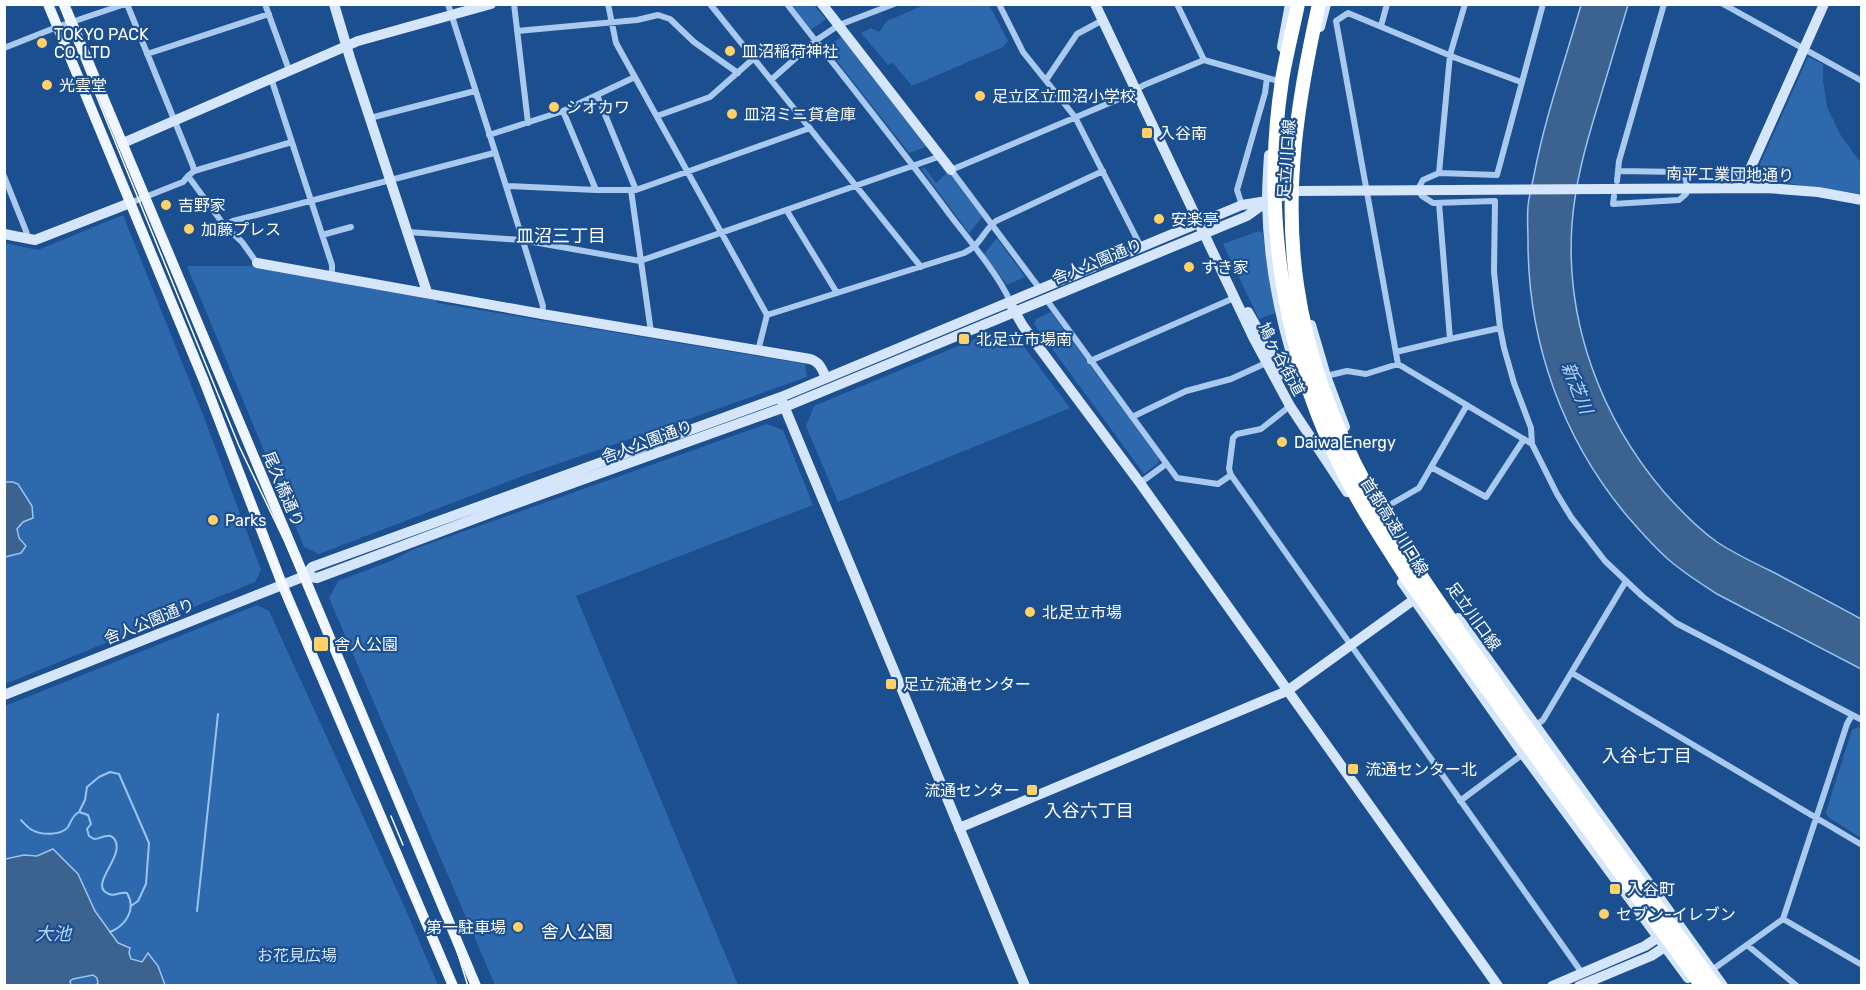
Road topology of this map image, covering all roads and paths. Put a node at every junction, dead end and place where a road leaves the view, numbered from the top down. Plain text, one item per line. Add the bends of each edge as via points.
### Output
1 (48, 4) edge
2 (64, 4) edge
3 (126, 4) edge
4 (265, 4) edge
5 (334, 4) edge
6 (448, 4) edge
7 (491, 4) edge
8 (514, 4) edge
9 (608, 4) edge
10 (711, 4) edge
11 (787, 4) edge
12 (822, 4) edge
13 (894, 4) edge
14 (999, 4) edge
15 (1095, 4) edge
16 (1177, 4) edge
17 (1290, 4) edge
18 (1298, 4) edge
19 (1319, 4) edge
20 (1326, 4) edge
21 (1387, 4) edge
22 (1466, 4) edge
23 (1543, 4) edge
24 (1664, 4) edge
25 (1723, 4) edge
26 (1824, 4) edge
27 (269, 14) junction
28 (452, 16) junction
29 (1103, 20) junction
30 (612, 23) junction
31 (71, 24) junction
32 (839, 25) junction
33 (1381, 26) junction
34 (57, 27) junction
35 (517, 31) junction
36 (815, 41) junction
37 (346, 46) junction
38 (4, 48) edge
39 (1804, 49) junction
40 (147, 54) junction
41 (1450, 56) junction
42 (753, 59) junction
43 (1204, 60) junction
44 (289, 70) junction
45 (738, 73) junction
46 (635, 76) junction
47 (271, 78) junction
48 (1271, 79) junction
49 (771, 80) junction
50 (1046, 80) junction
51 (1862, 81) edge
52 (1521, 82) junction
53 (1136, 89) junction
54 (475, 91) junction
55 (597, 95) junction
56 (563, 111) junction
57 (657, 116) junction
58 (1076, 117) junction
59 (370, 118) junction
60 (174, 121) junction
61 (528, 123) junction
62 (810, 128) junction
63 (489, 135) junction
64 (292, 142) junction
65 (123, 143) junction
66 (494, 153) junction
67 (941, 156) junction
68 (914, 166) junction
69 (951, 170) junction
70 (194, 171) junction
71 (1103, 171) junction
72 (1618, 171) junction
73 (687, 172) junction
74 (1439, 173) junction
75 (5, 176) edge
76 (188, 176) junction
77 (390, 180) junction
78 (1617, 181) dead end
79 (506, 186) junction
80 (856, 187) junction
81 (1687, 188) junction
82 (1742, 188) junction
83 (1418, 189) junction
84 (596, 190) junction
85 (633, 190) junction
86 (1366, 190) junction
87 (1298, 191) junction
88 (1614, 196) dead end
89 (144, 198) junction
90 (311, 200) junction
91 (1862, 200) edge
92 (1267, 201) junction
93 (130, 203) junction
94 (1439, 203) junction
95 (1242, 205) junction
96 (787, 211) junction
97 (992, 224) junction
98 (224, 225) junction
99 (351, 227) dead end
100 (1202, 228) junction
101 (408, 232) junction
102 (722, 233) junction
103 (4, 234) edge
104 (322, 235) junction
105 (28, 239) junction
106 (522, 240) junction
107 (974, 247) junction
108 (1141, 247) junction
109 (640, 261) junction
110 (257, 263) joint
111 (921, 267) junction
112 (332, 276) junction
113 (427, 292) junction
114 (837, 293) junction
115 (1043, 294) junction
116 (1234, 298) junction
117 (1012, 307) junction
118 (542, 314) junction
119 (767, 315) junction
120 (1500, 328) junction
121 (651, 332) junction
122 (1450, 339) junction
123 (758, 351) junction
124 (1396, 352) junction
125 (1090, 361) junction
126 (1266, 363) junction
127 (1398, 364) junction
128 (1326, 376) junction
129 (826, 378) junction
130 (1300, 382) junction
131 (783, 402) junction
132 (1467, 405) junction
133 (1290, 406) junction
134 (1132, 417) junction
135 (1524, 439) junction
136 (1532, 444) junction
137 (1166, 464) junction
138 (1431, 467) junction
139 (1231, 475) junction
140 (1140, 483) junction
141 (1347, 492) junction
142 (1386, 507) junction
143 (305, 576) junction
144 (1626, 582) junction
145 (282, 584) junction
146 (1434, 585) junction
147 (1414, 600) junction
148 (1351, 646) junction
149 (1572, 673) junction
150 (1287, 691) junction
151 (4, 695) edge
152 (1852, 715) junction
153 (1862, 720) edge
154 (1535, 726) junction
155 (1523, 754) junction
156 (1460, 801) junction
157 (1817, 819) junction
158 (959, 828) junction
159 (1862, 845) edge
160 (1783, 919) junction
161 (1682, 928) junction
162 (1658, 938) junction
163 (1747, 945) junction
164 (1665, 947) junction
165 (1862, 965) edge
166 (1712, 970) junction
167 (1585, 981) edge
168 (453, 986) edge
169 (476, 986) edge
170 (1025, 986) edge
171 (1498, 986) edge
172 (1552, 986) edge
173 (1694, 986) edge
174 (1702, 986) edge
175 (1715, 986) edge
176 (1723, 986) edge
177 (1797, 986) edge

1 - 34 main road
2 - 31 main road, 尾久橋通り
3 - 31 street
3 - 40 street
4 - 27 street
5 - 37 street
6 - 28 street
7 - 28 street
8 - 35 street
9 - 30 street
10 - 42 street
11 - 36 street
12 - 32 street
13 - 32 street
14 - 50 street via 1023,52
15 - 29 street, 鳩ヶ谷街道
16 - 43 street
17 - 48 street, 足立川口線
18 - 174 highway, 首都高速川口線, bridge via 1282,79 1274,210 1292,334 1325,432 1349,484 1407,578
19 - 175 highway, 首都高速川口線, bridge via 1296,127 1291,215 1297,287 1306,333 1337,428 1360,477 1416,572
20 - 87 street, 足立川口線 via 1303,118
21 - 33 street
22 - 41 street
23 - 52 street
24 - 72 street
25 - 39 street
26 - 39 street
27 - 40 street
27 - 44 street
28 - 37 street
28 - 54 street
29 - 50 street via 1077,34
29 - 53 street, 鳩ヶ谷街道
30 - 35 street
30 - 45 street via 658,15 670,18 694,42
30 - 46 street via 616,43
31 - 34 street
31 - 65 main road, 尾久橋通り
32 - 36 street
32 - 67 street
33 - 41 street
33 - 86 street via 1348,13 1336,21
34 - 38 street
34 - 93 main road
35 - 61 street
36 - 49 street
36 - 68 street
37 - 44 street
37 - 59 street
39 - 51 street
39 - 82 street
40 - 60 street
41 - 52 street
41 - 74 street
42 - 45 street
42 - 49 street
43 - 48 street
43 - 53 street
44 - 47 street
45 - 57 street via 710,98
46 - 55 street
46 - 57 street
47 - 60 street
47 - 64 street
48 - 92 street, 足立川口線
48 - 95 street via 1237,190
49 - 62 street
50 - 58 street
52 - 74 street via 1497,175
53 - 58 street
53 - 100 street, 鳩ヶ谷街道
54 - 59 street
54 - 63 street
55 - 56 street
55 - 85 street
56 - 61 street
56 - 84 street
57 - 73 street
58 - 69 street
58 - 71 street
59 - 77 street
60 - 65 street
60 - 70 street
61 - 63 street
62 - 73 street
62 - 80 street
63 - 66 street
64 - 70 street
64 - 90 street
65 - 89 main road, 尾久橋通り
66 - 77 street
66 - 79 street
67 - 68 street
67 - 69 street
68 - 80 street
68 - 107 street
69 - 97 street
70 - 76 street
71 - 97 street
71 - 108 street
72 - 78 street
72 - 81 street via 1681,172
73 - 85 street
73 - 102 street
74 - 83 street via 1423,180
75 - 105 street
76 - 89 street via 183,182
76 - 98 street
77 - 90 street
77 - 101 street
79 - 84 street
79 - 106 street
80 - 96 street
80 - 111 street
81 - 82 street, 南平工業団地通り
81 - 83 street, 南平工業団地通り
81 - 88 street via 1686,195 1679,200 1613,204
82 - 91 street, 南平工業団地通り via 1797,190
83 - 86 street
83 - 94 street via 1422,196
84 - 85 street
85 - 109 street
86 - 87 street
86 - 124 street
87 - 92 street
87 - 128 street, 足立川口線 via 1303,285
89 - 93 street
89 - 143 main road, 尾久橋通り
90 - 98 street
90 - 104 street
92 - 95 street, 舎人公園通り
92 - 100 street, 舎人公園通り via 1247,216
92 - 130 street, 足立川口線 via 1276,285
93 - 105 street via 58,232
93 - 145 main road
94 - 120 street via 1495,201 1494,272
94 - 122 street
95 - 100 street, 舎人公園通り
96 - 102 street
96 - 114 street
97 - 107 street
97 - 115 street
98 - 110 street
99 - 104 street
100 - 108 street, 舎人公園通り
100 - 115 street, 舎人公園通り
100 - 116 street, 鳩ヶ谷街道
100 - 130 street, 鳩ヶ谷街道 via 1282,374
101 - 106 street
101 - 113 street
102 - 109 street
102 - 119 street
103 - 105 street
104 - 112 street via 333,265
106 - 109 street
106 - 118 street via 543,306
107 - 111 street
107 - 117 street
108 - 115 street, 舎人公園通り
109 - 121 street
110 - 112 street
111 - 114 street
112 - 113 street
113 - 118 street
114 - 119 street
115 - 117 street, 舎人公園通り
115 - 125 street
116 - 125 street
116 - 126 street, 鳩ヶ谷街道
117 - 129 street, 舎人公園通り
117 - 131 street, 舎人公園通り
117 - 140 street
118 - 121 street
119 - 123 street
120 - 122 street
120 - 136 street via 1531,428
121 - 123 street
122 - 124 street
123 - 129 street via 816,361
124 - 127 street
125 - 134 street
126 - 133 street, 鳩ヶ谷街道
126 - 134 street via 1231,379 1186,391
127 - 128 street via 1366,374 1347,371
127 - 132 street
128 - 130 street, 鳩ヶ谷街道
128 - 142 street, 足立川口線 via 1363,467
129 - 131 street, 舎人公園通り
130 - 141 street, 足立川口線
131 - 143 street, 舎人公園通り via 312,567
131 - 158 street
132 - 135 street
132 - 138 street
133 - 139 street via 1261,429 1233,438
133 - 141 street, 鳩ヶ谷街道
134 - 137 street
135 - 136 street
135 - 138 street via 1486,497
136 - 144 street via 1571,517
137 - 139 street via 1177,478 1218,484
137 - 140 street
138 - 142 street via 1419,488
139 - 148 street
140 - 150 street
141 - 147 street, 足立川口線
142 - 146 street, 足立川口線
143 - 145 street, 舎人公園通り
143 - 169 main road, 尾久橋通り
144 - 149 street
144 - 152 street via 1676,623
145 - 151 street, 舎人公園通り
145 - 168 main road
146 - 147 street
146 - 154 street, 足立川口線
147 - 148 street
147 - 155 street, 足立川口線
148 - 150 street
148 - 156 street
149 - 154 street via 1544,720
149 - 157 street
150 - 158 street
150 - 171 street
152 - 153 street
152 - 157 street
154 - 161 street, 足立川口線
155 - 156 street
155 - 162 street, 足立川口線
156 - 167 street
157 - 159 street
157 - 160 street
158 - 170 street
160 - 163 street
160 - 165 street
161 - 162 street via 1669,929
161 - 164 street via 1677,939
161 - 166 street, 足立川口線
162 - 164 street, 足立川口線
162 - 167 street
163 - 166 street
163 - 177 street
164 - 167 street
164 - 173 street, 足立川口線
166 - 176 street, 足立川口線
167 - 172 street

